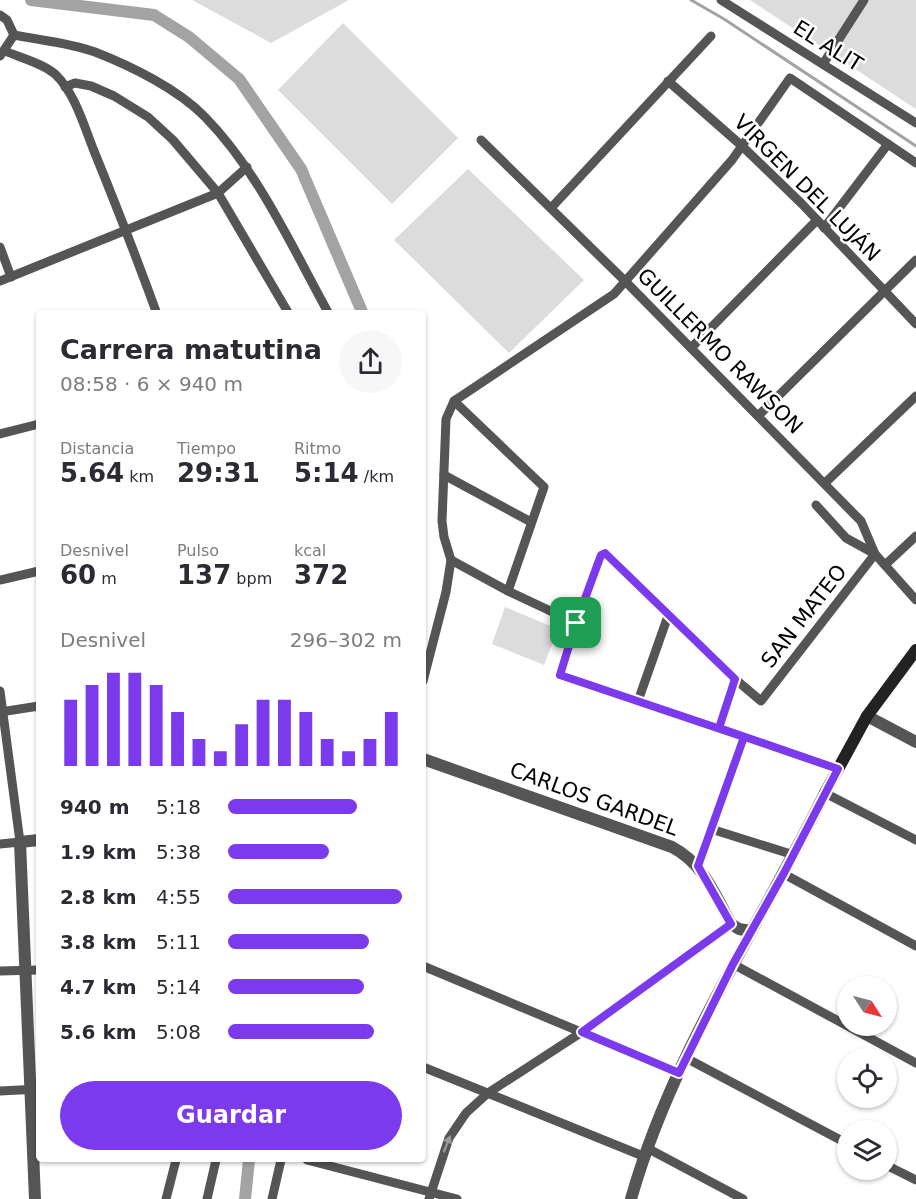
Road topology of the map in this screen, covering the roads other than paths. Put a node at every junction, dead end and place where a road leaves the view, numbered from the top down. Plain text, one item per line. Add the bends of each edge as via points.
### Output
1 (721, 0) edge
2 (864, 0) edge
3 (0, 15) edge
4 (14, 35) junction
5 (711, 36) dead end
6 (2, 54) edge
7 (823, 64) junction
8 (668, 81) junction
9 (65, 87) junction
10 (915, 121) edge
11 (482, 140) dead end
12 (888, 144) junction
13 (742, 146) junction
14 (916, 163) edge
15 (247, 167) junction
16 (218, 193) junction
17 (550, 208) junction
18 (817, 220) junction
19 (824, 228) junction
20 (127, 231) junction
21 (0, 247) edge
22 (916, 260) edge
23 (11, 277) junction
24 (0, 281) edge
25 (626, 282) junction
26 (885, 291) junction
27 (156, 310) edge
28 (287, 310) edge
29 (327, 310) edge
30 (916, 324) edge
31 (691, 348) junction
32 (916, 396) edge
33 (454, 401) junction
34 (759, 415) junction
35 (36, 425) edge
36 (0, 434) edge
37 (444, 475) junction
38 (825, 483) junction
39 (816, 505) dead end
40 (531, 522) junction
41 (916, 536) edge
42 (874, 555) junction
43 (451, 560) junction
44 (885, 565) junction
45 (36, 572) edge
46 (0, 580) edge
47 (507, 591) junction
48 (916, 600) edge
49 (669, 613) junction
50 (576, 623) junction
51 (916, 650) edge
52 (426, 670) edge
53 (735, 679) junction
54 (0, 691) edge
55 (638, 701) junction
56 (36, 706) edge
57 (2, 712) edge
58 (867, 716) junction
59 (719, 728) junction
60 (744, 737) junction
61 (916, 742) edge
62 (426, 760) edge
63 (838, 769) junction
64 (825, 794) junction
65 (711, 829) junction
66 (36, 840) edge
67 (916, 840) edge
68 (20, 842) junction
69 (0, 843) edge
70 (794, 855) junction
71 (698, 866) junction
72 (784, 873) junction
73 (731, 924) junction
74 (751, 931) junction
75 (916, 946) edge
76 (733, 964) junction
77 (426, 967) edge
78 (36, 970) edge
79 (0, 971) edge
80 (25, 971) junction
81 (582, 1032) junction
82 (686, 1058) junction
83 (916, 1063) edge
84 (426, 1068) edge
85 (679, 1073) junction
86 (35, 1089) edge
87 (0, 1091) edge
88 (488, 1093) junction
89 (837, 1138) edge
90 (645, 1152) junction
91 (175, 1162) edge
92 (216, 1162) edge
93 (281, 1162) edge
94 (314, 1162) edge
95 (897, 1170) edge
96 (916, 1180) edge
97 (430, 1195) edge
98 (35, 1199) edge
99 (166, 1199) edge
100 (207, 1199) edge
101 (272, 1199) edge
102 (458, 1199) edge
103 (631, 1199) edge
104 (743, 1199) edge

1 - 7 street, EL ALIT
2 - 7 street
3 - 4 street
4 - 6 street
4 - 15 street via 93,51 134,69 204,115
5 - 8 street
6 - 9 street via 40,65 54,73
7 - 10 street, EL ALIT
8 - 13 street, VIRGEN DEL LUJÁN
8 - 17 street
9 - 16 street via 75,83 91,86 148,117
9 - 20 street
11 - 17 street, GUILLERMO RAWSON
12 - 13 street via 790,78
12 - 14 street
12 - 19 street
13 - 18 street, VIRGEN DEL LUJÁN
13 - 25 street
15 - 16 street
15 - 29 street
16 - 20 street
16 - 28 street
17 - 25 street, GUILLERMO RAWSON
18 - 19 street, VIRGEN DEL LUJÁN
18 - 31 street
19 - 26 street, VIRGEN DEL LUJÁN
20 - 23 street
20 - 27 street
21 - 23 street
22 - 26 street
23 - 24 street
25 - 31 street, GUILLERMO RAWSON
25 - 33 street via 614,294
26 - 30 street, VIRGEN DEL LUJÁN
26 - 34 street
31 - 34 street, GUILLERMO RAWSON
32 - 38 street
33 - 37 street via 446,419
33 - 40 street via 544,487
34 - 38 street, GUILLERMO RAWSON
35 - 36 street
37 - 40 street
37 - 43 street via 442,521
38 - 42 street, GUILLERMO RAWSON via 861,521
39 - 42 street via 846,537
40 - 47 street
41 - 44 street
42 - 44 street, GUILLERMO RAWSON
42 - 53 street, SAN MATEO via 761,700
43 - 47 street
43 - 52 street via 447,592
44 - 48 street, GUILLERMO RAWSON
45 - 46 street
47 - 50 street
49 - 50 street via 605,553
49 - 53 street
49 - 55 street
50 - 55 street via 560,675
51 - 58 main road
53 - 59 street, SAN MATEO
54 - 57 street
55 - 59 street
56 - 57 street
57 - 68 street
58 - 61 street
58 - 63 main road
59 - 60 street
60 - 63 street
60 - 65 street
62 - 71 street, CARLOS GARDEL via 672,847
63 - 64 main road
64 - 67 street
64 - 70 street
65 - 70 street
65 - 71 street
66 - 68 street
68 - 69 street
68 - 80 street
70 - 72 street
71 - 73 street, CARLOS GARDEL
72 - 74 street
72 - 75 street
73 - 74 street
73 - 81 street
74 - 76 street
76 - 82 street
76 - 83 street
77 - 81 street
78 - 80 street
79 - 80 street
80 - 86 street
81 - 85 street
81 - 88 street
82 - 85 street
82 - 89 street
84 - 88 street
85 - 90 street
86 - 87 street
86 - 98 street
88 - 90 street
97 -> 88 street via 449,1138 466,1113
90 - 103 street
90 - 104 street
91 - 99 street
92 - 100 street
93 - 101 street
94 - 97 street
95 - 96 street
97 - 102 street

